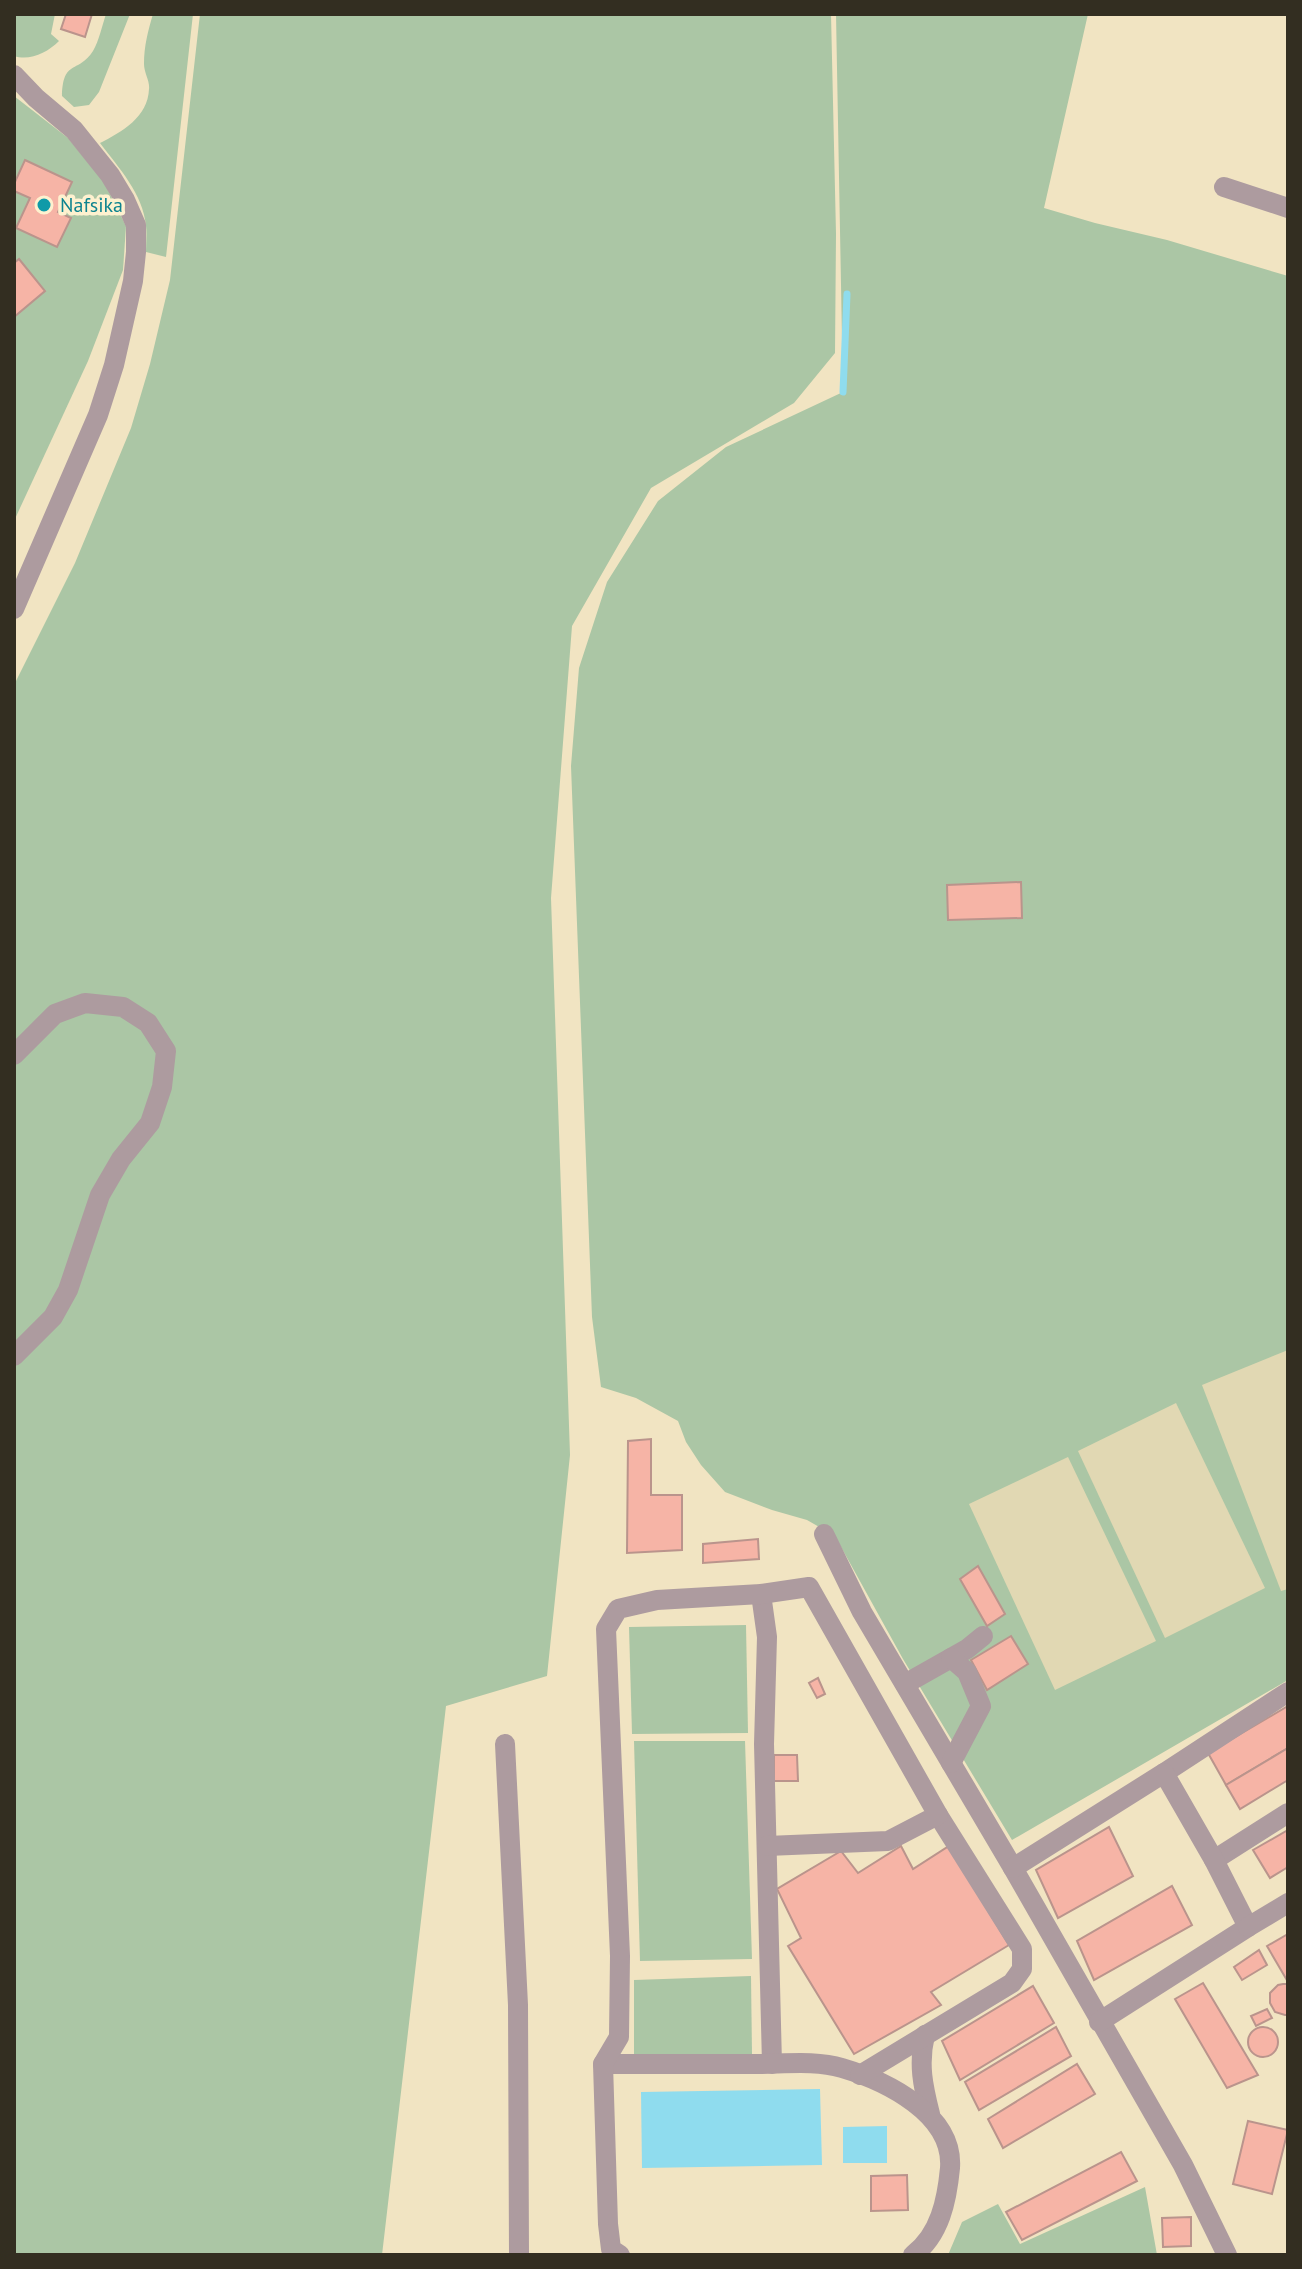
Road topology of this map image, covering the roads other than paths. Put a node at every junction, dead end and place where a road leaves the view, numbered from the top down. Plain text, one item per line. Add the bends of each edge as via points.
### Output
1 (14, 75) edge
2 (1224, 187) dead end
3 (1288, 208) edge
4 (14, 609) edge
5 (14, 1055) edge
6 (14, 1356) edge
7 (824, 1534) dead end
8 (761, 1594) junction
9 (983, 1636) dead end
10 (951, 1658) junction
11 (905, 1684) junction
12 (1288, 1692) edge
13 (505, 1744) dead end
14 (951, 1763) junction
15 (1164, 1773) junction
16 (1288, 1813) edge
17 (938, 1815) junction
18 (767, 1846) junction
19 (1214, 1860) junction
20 (1013, 1868) junction
21 (1288, 1903) edge
22 (1248, 1927) junction
23 (1099, 2022) junction
24 (925, 2035) junction
25 (603, 2064) junction
26 (772, 2064) junction
27 (860, 2075) junction
28 (930, 2114) junction
29 (519, 2255) edge
30 (620, 2255) edge
31 (913, 2255) edge
32 (1227, 2255) edge

1 - 4 street via 74,130 110,175 136,225 133,281 98,415
2 - 3 street
5 - 6 street via 55,1014 85,1003 123,1007 148,1023 166,1051 150,1123 100,1195 68,1290 53,1317
7 - 11 street
8 - 17 street via 809,1587
8 - 18 street via 767,1637
8 - 25 street via 657,1600 618,1609 606,1629 620,1970 619,2037
9 - 10 street
10 - 11 street
10 - 14 street via 967,1672 981,1706
11 - 14 street
12 - 15 street
13 - 29 street via 518,2005
14 - 20 street
15 - 19 street
15 - 20 street
16 - 19 street
17 - 18 street via 888,1841
17 - 24 street via 1022,1949 1022,1969 1012,1983
18 - 26 street
19 - 22 street
20 - 23 street
21 - 22 street
22 - 23 street
23 - 32 street via 1183,2165
24 - 27 street
24 - 28 street via 920,2054
25 - 26 street
25 - 30 street via 608,2224 611,2249
26 - 27 street via 840,2067
27 - 28 street via 889,2086
28 - 31 street via 947,2139 948,2188 936,2230

